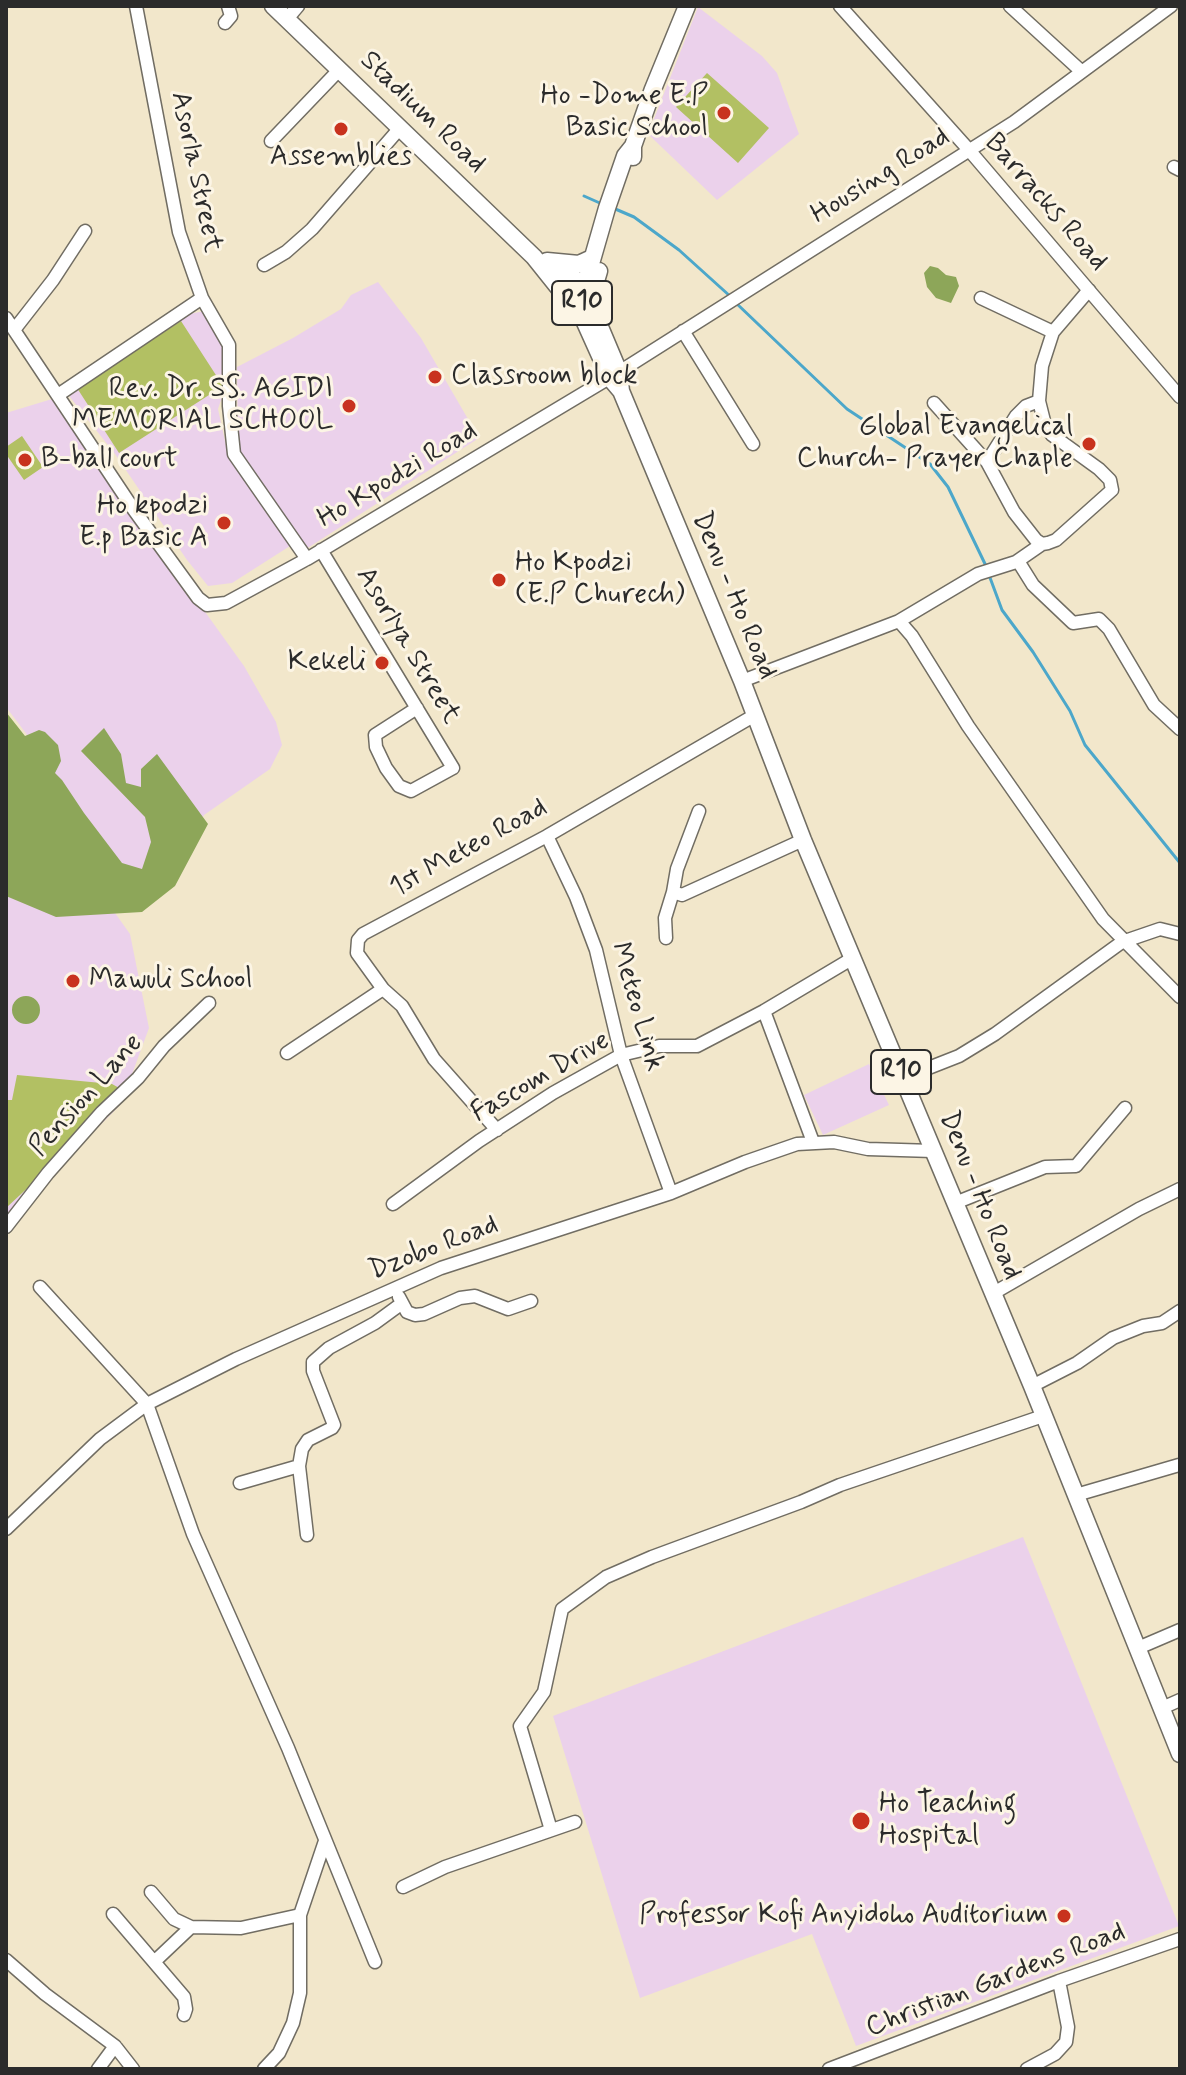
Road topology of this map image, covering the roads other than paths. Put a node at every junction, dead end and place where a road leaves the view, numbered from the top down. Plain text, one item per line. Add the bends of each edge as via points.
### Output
1 (136, 6) edge
2 (228, 6) edge
3 (273, 6) edge
4 (687, 6) edge
5 (840, 6) edge
6 (1010, 6) edge
7 (1171, 6) edge
8 (292, 12) edge
9 (225, 23) dead end
10 (340, 69) junction
11 (1081, 71) junction
12 (400, 128) junction
13 (271, 141) dead end
14 (969, 150) junction
15 (612, 208) junction
16 (85, 231) dead end
17 (534, 257) junction
18 (592, 258) junction
19 (264, 265) dead end
20 (589, 286) junction
21 (1089, 290) junction
22 (202, 298) junction
23 (981, 298) dead end
24 (6, 318) edge
25 (583, 318) junction
26 (14, 330) junction
27 (683, 331) junction
28 (1053, 332) junction
29 (614, 375) junction
30 (58, 395) junction
31 (1180, 397) edge
32 (1039, 401) junction
33 (934, 403) dead end
34 (753, 444) dead end
35 (987, 462) junction
36 (1045, 544) junction
37 (321, 550) junction
38 (307, 559) junction
39 (1018, 561) junction
40 (899, 621) junction
41 (742, 681) junction
42 (417, 708) junction
43 (755, 715) junction
44 (1180, 729) edge
45 (699, 811) dead end
46 (547, 836) junction
47 (803, 840) junction
48 (673, 892) junction
49 (1180, 934) edge
50 (666, 938) dead end
51 (1122, 942) junction
52 (853, 958) junction
53 (383, 989) junction
54 (1180, 997) edge
55 (209, 1003) dead end
56 (764, 1011) junction
57 (287, 1053) dead end
58 (621, 1055) junction
59 (903, 1078) junction
60 (1125, 1108) dead end
61 (497, 1130) junction
62 (813, 1142) junction
63 (933, 1151) junction
64 (1180, 1189) edge
65 (671, 1193) junction
66 (955, 1203) junction
67 (393, 1204) dead end
68 (6, 1227) edge
69 (40, 1287) dead end
70 (395, 1289) junction
71 (992, 1294) junction
72 (531, 1301) dead end
73 (401, 1304) junction
74 (1180, 1311) edge
75 (1032, 1386) junction
76 (147, 1404) junction
77 (1043, 1416) junction
78 (1179, 1465) edge
79 (299, 1466) junction
80 (240, 1483) dead end
81 (1076, 1495) junction
82 (6, 1529) edge
83 (307, 1535) dead end
84 (1180, 1630) edge
85 (1138, 1648) junction
86 (1180, 1700) edge
87 (1162, 1708) junction
88 (1180, 1754) edge
89 (575, 1822) dead end
90 (551, 1830) junction
91 (325, 1841) junction
92 (403, 1887) dead end
93 (151, 1892) dead end
94 (113, 1914) dead end
95 (300, 1915) junction
96 (191, 1927) junction
97 (1180, 1939) edge
98 (6, 1960) edge
99 (154, 1962) junction
100 (375, 1962) dead end
101 (1059, 1981) junction
102 (184, 2015) dead end
103 (115, 2046) junction
104 (98, 2069) edge
105 (133, 2069) edge
106 (264, 2069) edge
107 (829, 2069) edge
108 (1027, 2069) edge

1 - 22 street, Asorla Street via 179,232
2 - 9 street via 231,16
3 - 8 main road, Stadium Road
4 - 15 main road, Denu - Ho Road / R10
5 - 14 street, Barracks Road
6 - 11 street
7 - 11 street, Housing Road
8 - 10 main road, Stadium Road
10 - 12 main road, Stadium Road
10 - 13 street
11 - 14 street, Housing Road
12 - 17 main road, Stadium Road
12 - 19 street via 312,229
14 - 21 street, Barracks Road
14 - 27 street, Housing Road
15 - 18 main road, Denu - Ho Road / R10
15 - 20 main road, Denu - Ho Road / R10
16 - 26 street
17 - 18 main road via 565,264
17 - 20 main road, Stadium Road
17 - 25 main road, Stadium Road
18 - 20 main road, Denu - Ho Road / R10
20 - 25 main road, Denu - Ho Road / R10
20 - 29 main road, Denu - Ho Road / R10
21 - 28 street
21 - 31 street, Barracks Road
22 - 30 street
22 - 38 street, Asorla Street via 229,345 234,454
23 - 28 street
24 - 26 street
25 - 29 main road, Denu - Ho Road / R10
26 - 30 street
27 - 29 street, Housing Road
27 - 34 street
28 - 32 street via 1042,366
29 - 37 street, Ho Kpodzi Road
29 - 41 main road, Denu - Ho Road / R10
30 - 38 street, Ho Kpodzi Road via 134,510 207,605 226,603
32 - 35 street via 1016,416
32 - 36 street via 1052,435 1099,469 1112,490
33 - 35 street
35 - 36 street via 1014,512
36 - 39 street
37 - 38 street, Ho Kpodzi Road
37 - 42 street, Asorlya Street
39 - 40 street via 988,571
39 - 44 street via 1033,585 1073,623 1099,619 1109,629 1154,705
40 - 41 street
40 - 51 street
41 - 43 main road, Denu - Ho Road / R10
42 - 42 street, Asorlya Street via 453,768 411,791 399,786 386,768 375,735
43 - 46 street, 1st Meteo Road
43 - 47 main road, Denu - Ho Road / R10
45 - 48 street
46 - 53 street, 1st Meteo Road via 363,934 357,953
46 - 58 street, Meteo Link via 596,950
47 - 48 street via 682,895
47 - 52 main road, Denu - Ho Road / R10
48 - 50 street
49 - 51 street via 1160,929
51 - 54 street
51 - 59 street via 995,1034 959,1056
52 - 56 street, Fascom Drive
52 - 59 main road, Denu - Ho Road / R10
53 - 57 street
53 - 61 street via 402,1006 434,1059
55 - 68 street, Pension Lane via 102,1112
56 - 58 street, Fascom Drive via 697,1046 659,1046
56 - 62 street
58 - 61 street, Fascom Drive
58 - 65 street, Meteo Link
59 - 63 main road, Denu - Ho Road / R10
60 - 66 street via 1076,1166 1045,1167
61 - 67 street, Fascom Drive
62 - 63 street, Dzobo Road
62 - 65 street, Dzobo Road via 745,1162
63 - 66 main road, Denu - Ho Road / R10
64 - 71 street
65 - 70 street, Dzobo Road via 441,1268
66 - 71 main road, Denu - Ho Road / R10
69 - 76 street
70 - 73 street
70 - 76 street, Dzobo Road
71 - 75 main road, Denu - Ho Road / R10
72 - 73 street via 508,1309 475,1296 415,1315
73 - 79 street via 313,1362 334,1425 308,1440
74 - 75 street via 1156,1326 1113,1338
75 - 77 main road, Denu - Ho Road / R10
76 - 82 street, Dzobo Road via 100,1439
76 - 91 street via 193,1534
77 - 81 main road, Denu - Ho Road / R10
77 - 90 street via 652,1557 606,1577 562,1609 544,1692 520,1726
78 - 81 street
79 - 80 street
79 - 83 street
81 - 85 main road, Denu - Ho Road / R10
84 - 85 street
85 - 87 main road, Denu - Ho Road / R10
86 - 87 street
87 - 88 main road, Denu - Ho Road / R10
89 - 90 street
90 - 92 street
91 - 95 street
91 - 100 street
93 - 96 street via 174,1919
94 - 99 street
95 - 96 street via 241,1928
95 - 106 street via 300,1993 287,2037
96 - 99 street
97 - 101 street, Christian Gardens Road
98 - 103 street
99 - 102 street via 186,2000
101 - 107 street, Christian Gardens Road
101 - 108 street via 1066,2042
103 - 104 street
103 - 105 street

